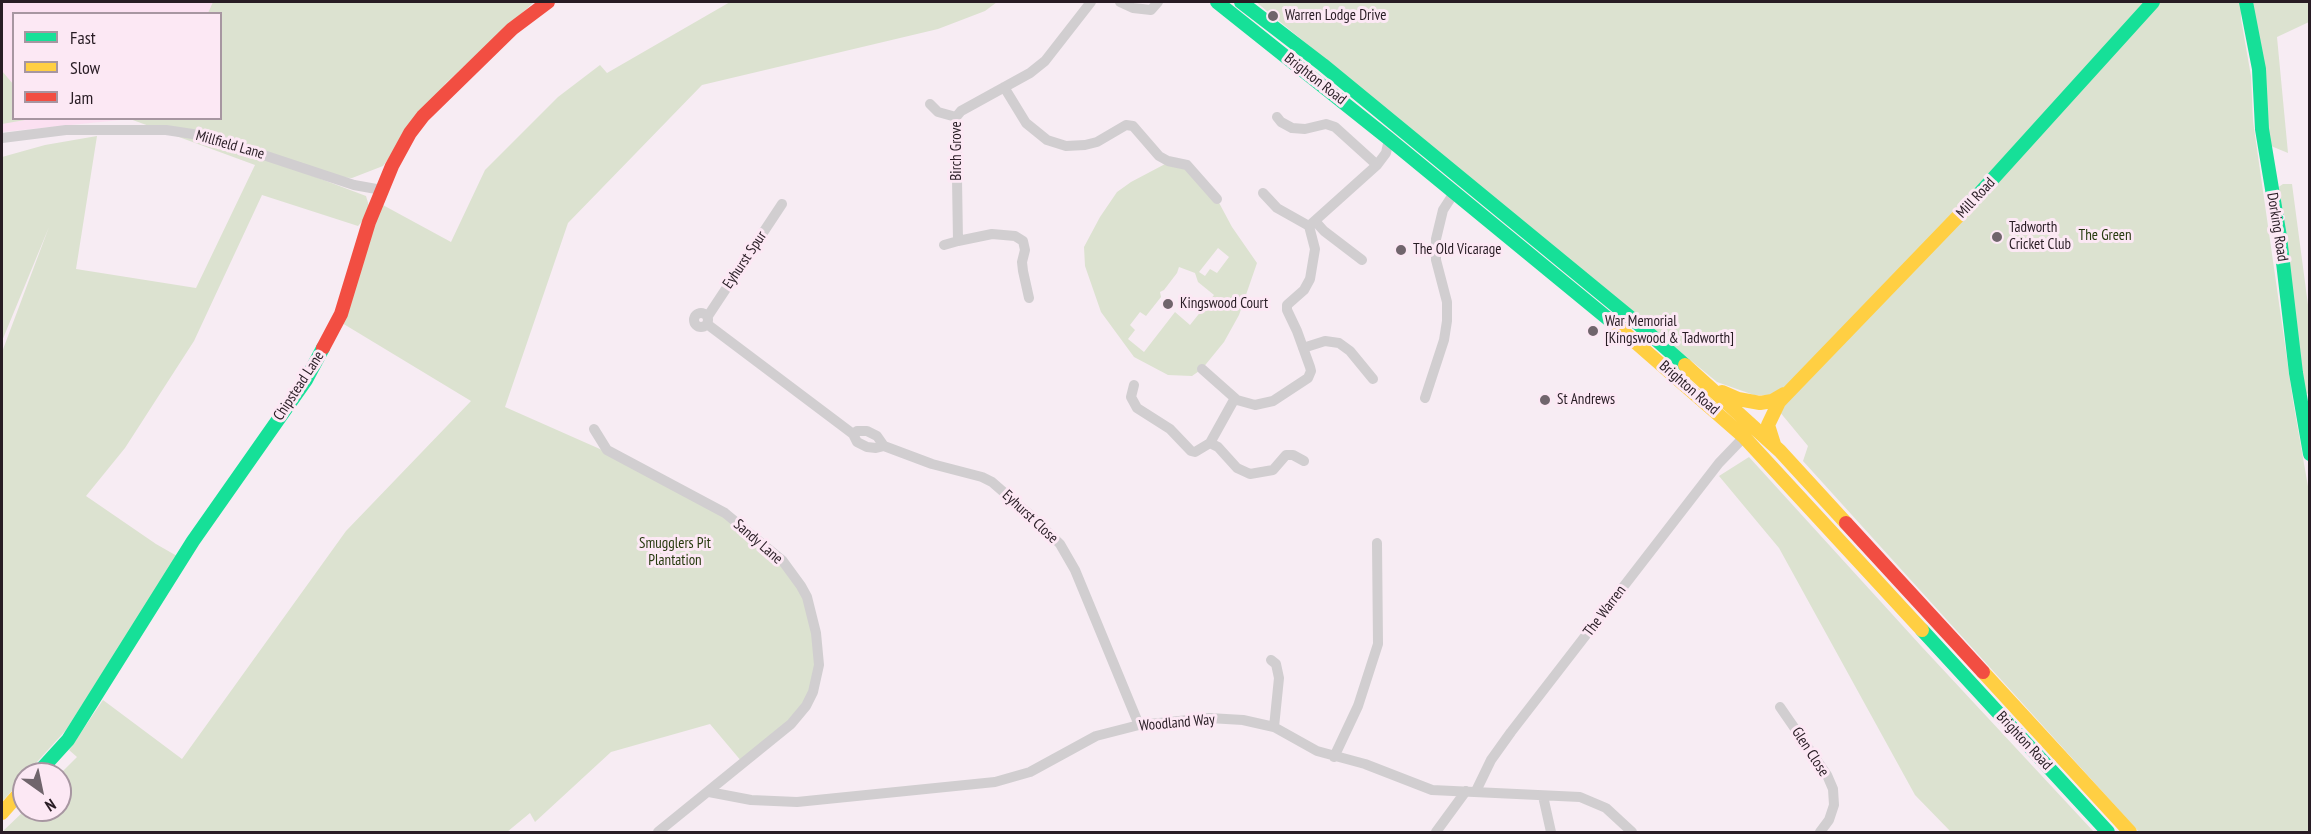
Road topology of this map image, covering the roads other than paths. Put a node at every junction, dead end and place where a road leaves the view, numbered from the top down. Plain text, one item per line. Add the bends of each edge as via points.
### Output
1 (548, 2) edge
2 (1091, 2) edge
3 (1120, 2) edge
4 (1158, 2) edge
5 (1216, 2) edge
6 (1241, 2) edge
7 (2153, 2) edge
8 (2246, 2) edge
9 (1004, 87) junction
10 (930, 104) dead end
11 (956, 117) junction
12 (1277, 117) dead end
13 (2, 138) edge
14 (1389, 139) junction
15 (1377, 165) junction
16 (382, 190) junction
17 (1263, 193) dead end
18 (1454, 193) junction
19 (1216, 199) dead end
20 (783, 204) dead end
21 (1312, 224) junction
22 (958, 241) junction
23 (944, 245) dead end
24 (1362, 260) dead end
25 (1029, 298) dead end
26 (707, 320) joint
27 (1304, 348) junction
28 (1202, 369) dead end
29 (1373, 379) dead end
30 (1709, 384) junction
31 (1134, 386) dead end
32 (1792, 389) junction
33 (2305, 395) edge
34 (1235, 398) junction
35 (1425, 399) dead end
36 (594, 429) dead end
37 (1744, 437) junction
38 (1210, 443) junction
39 (1777, 449) junction
40 (2310, 454) edge
41 (1304, 461) dead end
42 (1377, 543) dead end
43 (1270, 660) dead end
44 (1780, 707) dead end
45 (1138, 725) junction
46 (1274, 727) junction
47 (1334, 757) junction
48 (48, 762) edge
49 (1471, 791) junction
50 (709, 792) junction
51 (1543, 796) junction
52 (12, 802) edge
53 (2, 813) edge
54 (670, 828) edge
55 (657, 832) edge
56 (1436, 832) edge
57 (1551, 832) edge
58 (1632, 832) edge
59 (1820, 832) edge
60 (2108, 832) edge
61 (2130, 832) edge

1 - 16 main road, Chipstead Lane via 512,29 423,116 410,133
2 - 9 street, Birch Grove via 1045,61
3 - 4 street via 1151,10
5 - 14 main road, Brighton Road
6 - 30 main road, Brighton Road via 1323,65
7 - 32 main road, Mill Road via 2000,173
8 - 33 main road, Dorking Road via 2259,69 2262,129
9 - 11 street, Birch Grove
9 - 19 street via 1026,123 1047,140 1066,146 1084,145 1126,125 1133,126 1159,156 1187,165
10 - 11 street via 939,112
11 - 22 street, Birch Grove
12 - 15 street via 1292,128 1326,124 1335,127
13 - 16 street, Millfield Lane via 66,130 119,129 206,136 354,185
14 - 15 street via 1386,153
14 - 18 main road, Brighton Road
15 - 21 street
16 - 48 main road, Chipstead Lane via 341,314 306,380 193,541 68,740
17 - 21 street via 1277,208
18 - 35 street via 1443,210 1436,239 1447,321
18 - 37 main road, Brighton Road
20 - 26 street, Eyhurst Spur
21 - 24 street
21 - 27 street via 1315,249 1310,279 1287,305
22 - 23 street
22 - 25 street via 992,234 1015,236 1023,241 1023,272
26 - 45 street, Eyhurst Close via 862,445 884,446 982,477 1053,536 1075,570
27 - 29 street via 1325,341 1339,343
27 - 34 street via 1311,371 1304,381 1267,404 1249,405
28 - 34 street
30 - 32 main road, Mill Road via 1738,399 1760,403
30 - 39 main road, Brighton Road
31 - 38 street via 1131,397 1137,408 1170,429 1187,450 1195,452
32 - 39 main road, Mill Road via 1774,409 1768,425
33 - 40 main road, Dorking Road
34 - 38 street
36 - 50 street, Sandy Lane via 607,450 725,513 782,560 807,597 819,665 806,706 791,724
37 - 49 street, The Warren via 1719,463 1504,741
37 - 60 main road, Brighton Road
38 - 41 street via 1237,468 1250,474 1273,470 1286,455
39 - 61 main road, Brighton Road
42 - 47 street via 1378,644 1358,706
43 - 46 street via 1276,664 1279,678
44 - 59 street, Glen Close via 1833,789 1834,805
45 - 46 street, Woodland Way via 1209,718
45 - 50 street, Woodland Way via 1096,736 1030,772 995,782 797,802 751,800
46 - 47 street, Woodland Way
47 - 49 street, Woodland Way via 1365,764 1432,790
49 - 51 street, Woodland Way
49 - 56 street, The Warren
50 - 54 street, Sandy Lane
51 - 57 street
51 - 58 street, Woodland Way via 1594,801
52 - 53 main road
54 - 55 street, Sandy Lane

